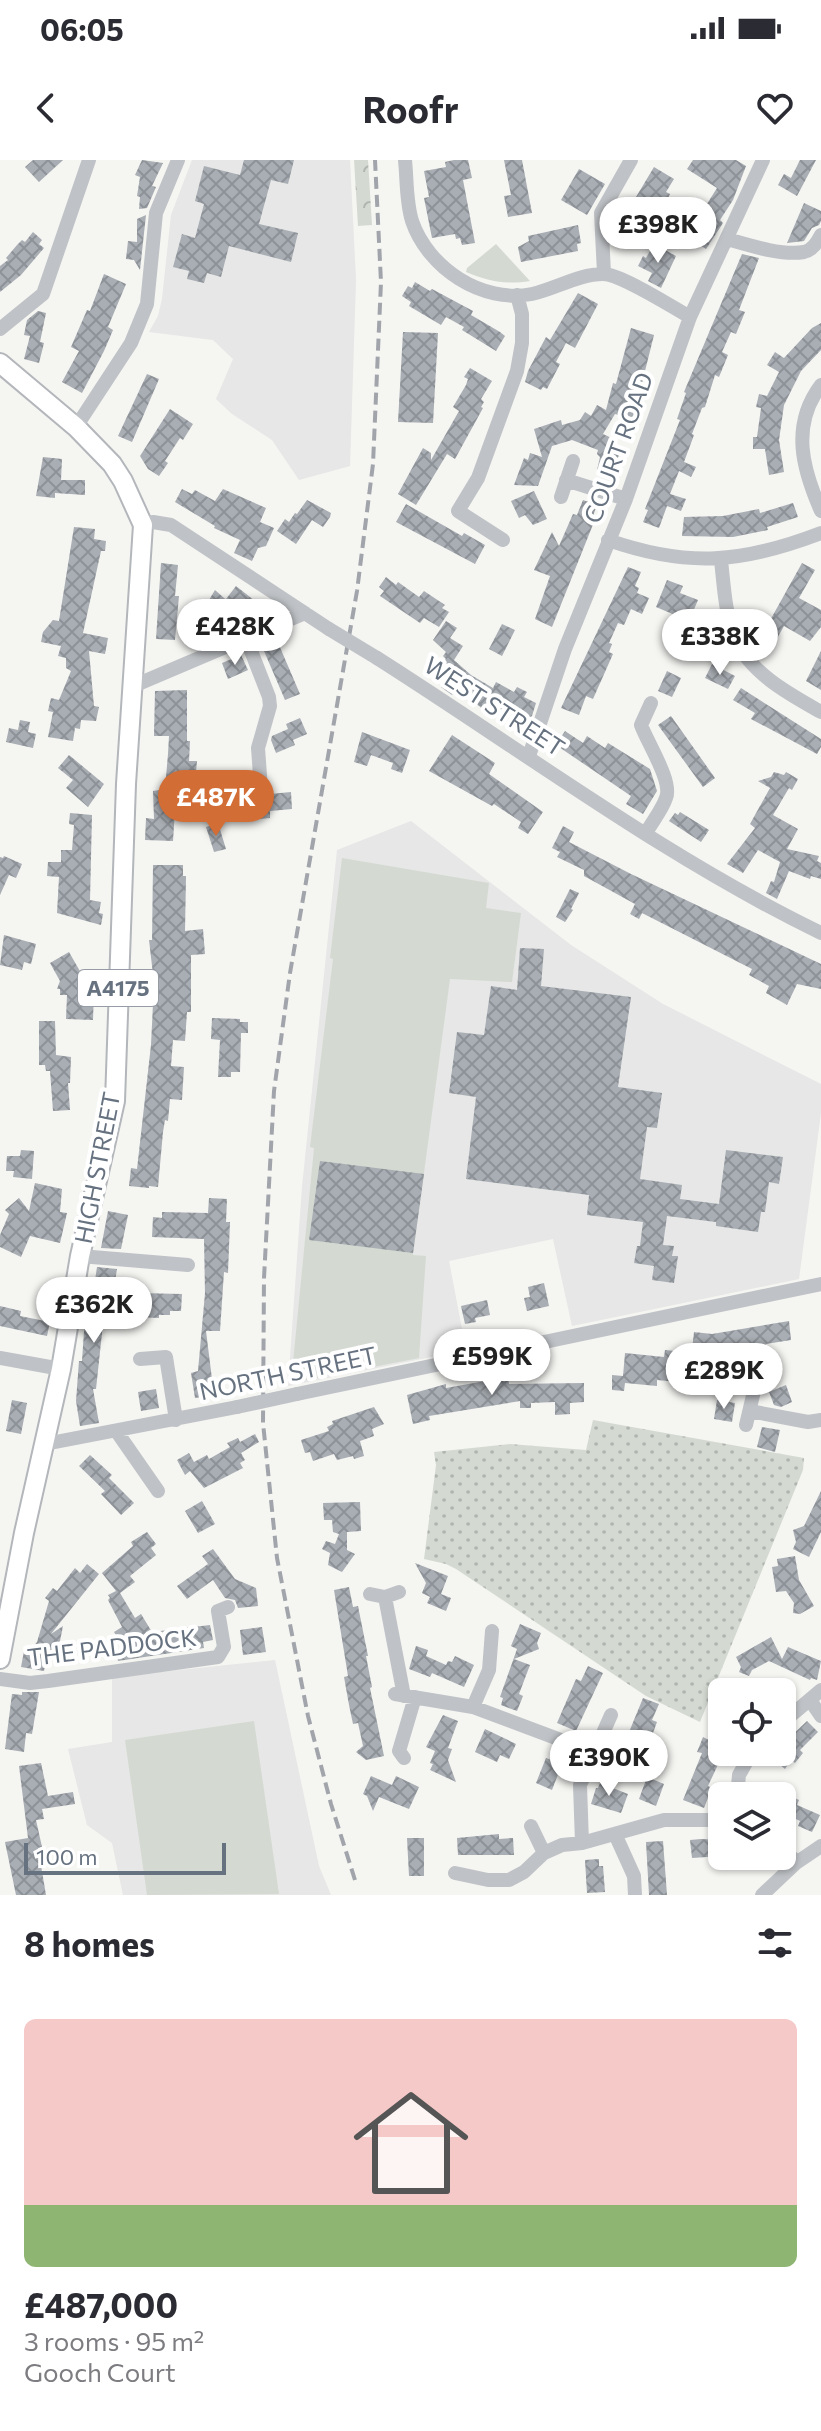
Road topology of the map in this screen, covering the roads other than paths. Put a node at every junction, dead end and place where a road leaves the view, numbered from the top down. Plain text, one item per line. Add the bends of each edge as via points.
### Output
1 (89, 160) edge
2 (178, 160) edge
3 (405, 160) edge
4 (631, 160) edge
5 (763, 160) edge
6 (821, 235) edge
7 (727, 239) junction
8 (604, 273) junction
9 (517, 295) junction
10 (690, 317) junction
11 (0, 329) edge
12 (0, 363) edge
13 (821, 385) edge
14 (76, 427) junction
15 (573, 461) dead end
16 (566, 480) junction
17 (561, 497) dead end
18 (626, 499) junction
19 (821, 511) edge
20 (143, 525) junction
21 (821, 533) edge
22 (503, 540) dead end
23 (608, 540) junction
24 (721, 560) junction
25 (305, 613) junction
26 (246, 638) junction
27 (131, 687) junction
28 (651, 703) dead end
29 (821, 712) edge
30 (529, 756) junction
31 (261, 789) dead end
32 (646, 833) junction
33 (821, 933) edge
34 (80, 1256) junction
35 (188, 1265) dead end
36 (821, 1284) edge
37 (0, 1358) edge
38 (140, 1359) dead end
39 (61, 1369) junction
40 (754, 1391) dead end
41 (176, 1420) junction
42 (821, 1420) edge
43 (117, 1432) junction
44 (45, 1444) junction
45 (158, 1491) dead end
46 (370, 1594) dead end
47 (228, 1607) dead end
48 (492, 1631) dead end
49 (1, 1651) edge
50 (0, 1679) edge
51 (815, 1695) edge
52 (404, 1696) junction
53 (473, 1707) junction
54 (796, 1711) edge
55 (611, 1715) dead end
56 (821, 1716) edge
57 (593, 1752) junction
58 (404, 1758) dead end
59 (708, 1820) edge
60 (531, 1826) dead end
61 (615, 1834) junction
62 (582, 1843) junction
63 (821, 1846) edge
64 (544, 1853) junction
65 (796, 1863) edge
66 (789, 1870) edge
67 (455, 1873) dead end
68 (511, 1888) edge
69 (635, 1895) edge
70 (762, 1895) edge

1 - 11 street via 43,294
2 - 14 street via 156,213 147,304 131,343
3 - 9 street via 411,217 425,249 471,287
4 - 8 street via 601,213
5 - 7 street, COURT ROAD
6 - 7 street via 805,252 761,249
7 - 10 street, COURT ROAD
8 - 9 street
8 - 10 street
9 - 22 street via 522,314 517,371 478,478 458,511
10 - 18 street, COURT ROAD
12 - 14 main road, A4175
13 - 19 street via 801,446
14 - 20 main road, A4175 via 112,464
15 - 16 street
16 - 17 street
16 - 18 street
18 - 23 street, COURT ROAD
20 - 25 street, WEST STREET via 171,525
20 - 27 main road, HIGH STREET / A4175
21 - 24 street via 785,547
23 - 24 street via 679,558
23 - 30 street, COURT ROAD
24 - 29 street via 736,643 759,670
25 - 26 street
25 - 30 street, WEST STREET, bridge
26 - 27 street
26 - 31 street via 270,706 258,748
27 - 34 main road, HIGH STREET / A4175 via 115,1101
28 - 32 street via 641,725 669,787
30 - 32 street, WEST STREET
32 - 33 street, WEST STREET via 738,891
34 - 35 street
34 - 39 main road, HIGH STREET / A4175
36 - 41 street, NORTH STREET, bridge
37 - 39 street
38 - 41 street via 166,1357
39 - 44 main road, HIGH STREET / A4175
40 - 42 street via 748,1418
41 - 43 street, NORTH STREET
43 - 44 street, NORTH STREET
43 - 45 street
44 - 49 main road, HIGH STREET / A4175
46 - 52 street via 392,1595
47 - 50 street, THE PADDOCK via 218,1611 224,1647 218,1657 30,1683
48 - 53 street via 489,1670
51 - 54 street
51 - 56 street
52 - 53 street
52 - 58 street via 399,1751
53 - 57 street
55 - 57 street
57 - 62 street via 580,1785
59 - 61 street via 664,1820
60 - 64 street
61 - 62 street
61 - 69 street via 634,1876
62 - 64 street
63 - 65 street
64 - 68 street
66 - 70 street
67 - 68 street

